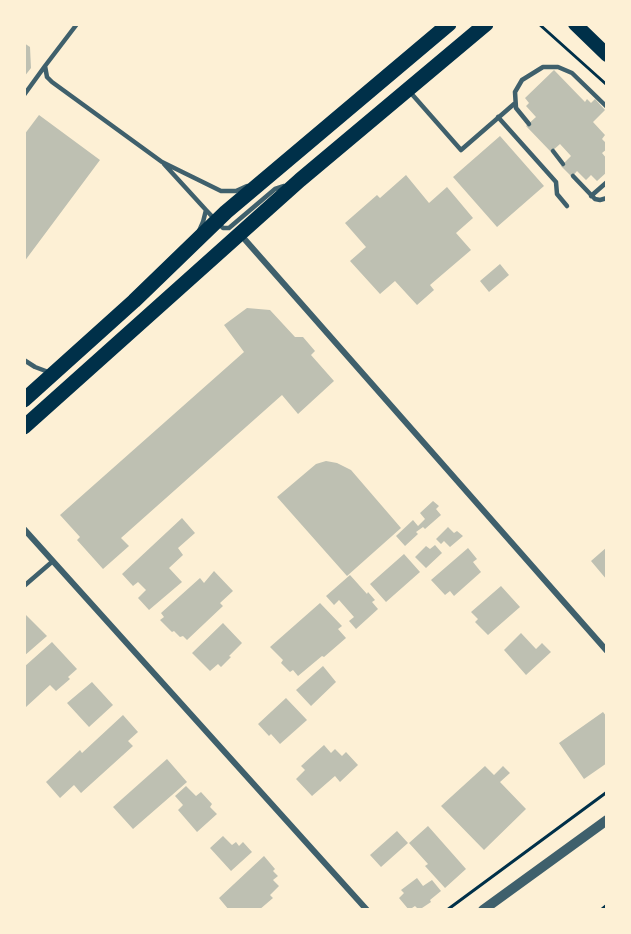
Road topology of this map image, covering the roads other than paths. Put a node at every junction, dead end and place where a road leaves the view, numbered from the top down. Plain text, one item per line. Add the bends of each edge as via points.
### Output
1 (77, 24) edge
2 (448, 24) edge
3 (486, 24) edge
4 (575, 24) edge
5 (438, 30) edge
6 (607, 55) edge
7 (45, 66) junction
8 (407, 88) junction
9 (24, 95) edge
10 (514, 104) junction
11 (607, 107) edge
12 (498, 117) junction
13 (529, 124) dead end
14 (553, 151) dead end
15 (162, 162) junction
16 (563, 164) dead end
17 (573, 176) dead end
18 (264, 179) junction
19 (300, 180) junction
20 (607, 182) edge
21 (591, 196) junction
22 (607, 198) edge
23 (567, 206) dead end
24 (206, 210) junction
25 (216, 222) junction
26 (239, 233) junction
27 (190, 248) junction
28 (24, 360) edge
29 (54, 374) junction
30 (24, 400) edge
31 (24, 427) edge
32 (24, 528) edge
33 (53, 561) junction
34 (24, 586) edge
35 (607, 651) edge
36 (607, 820) edge
37 (367, 910) edge
38 (483, 910) edge

1 - 7 lane
2 - 5 highway
3 - 8 highway
4 - 6 main road
5 - 18 highway
7 - 9 lane
7 - 15 lane via 47,78
8 - 12 lane via 461,150
8 - 19 highway
10 - 11 lane via 522,80 536,69 550,66 572,73
10 - 12 lane
10 - 13 lane
12 - 23 lane via 556,182 557,194
14 - 16 lane
15 - 18 lane via 221,190 236,191
15 - 24 lane
17 - 21 lane
18 - 25 highway
19 - 25 lane via 274,189 229,228
19 - 26 highway
20 - 21 lane
21 - 22 lane
24 - 25 lane
24 - 27 lane
25 - 27 highway
26 - 31 highway
26 - 35 street
27 - 29 highway
28 - 29 lane
29 - 30 highway
32 - 33 street
33 - 34 lane
33 - 37 street
36 - 38 street

